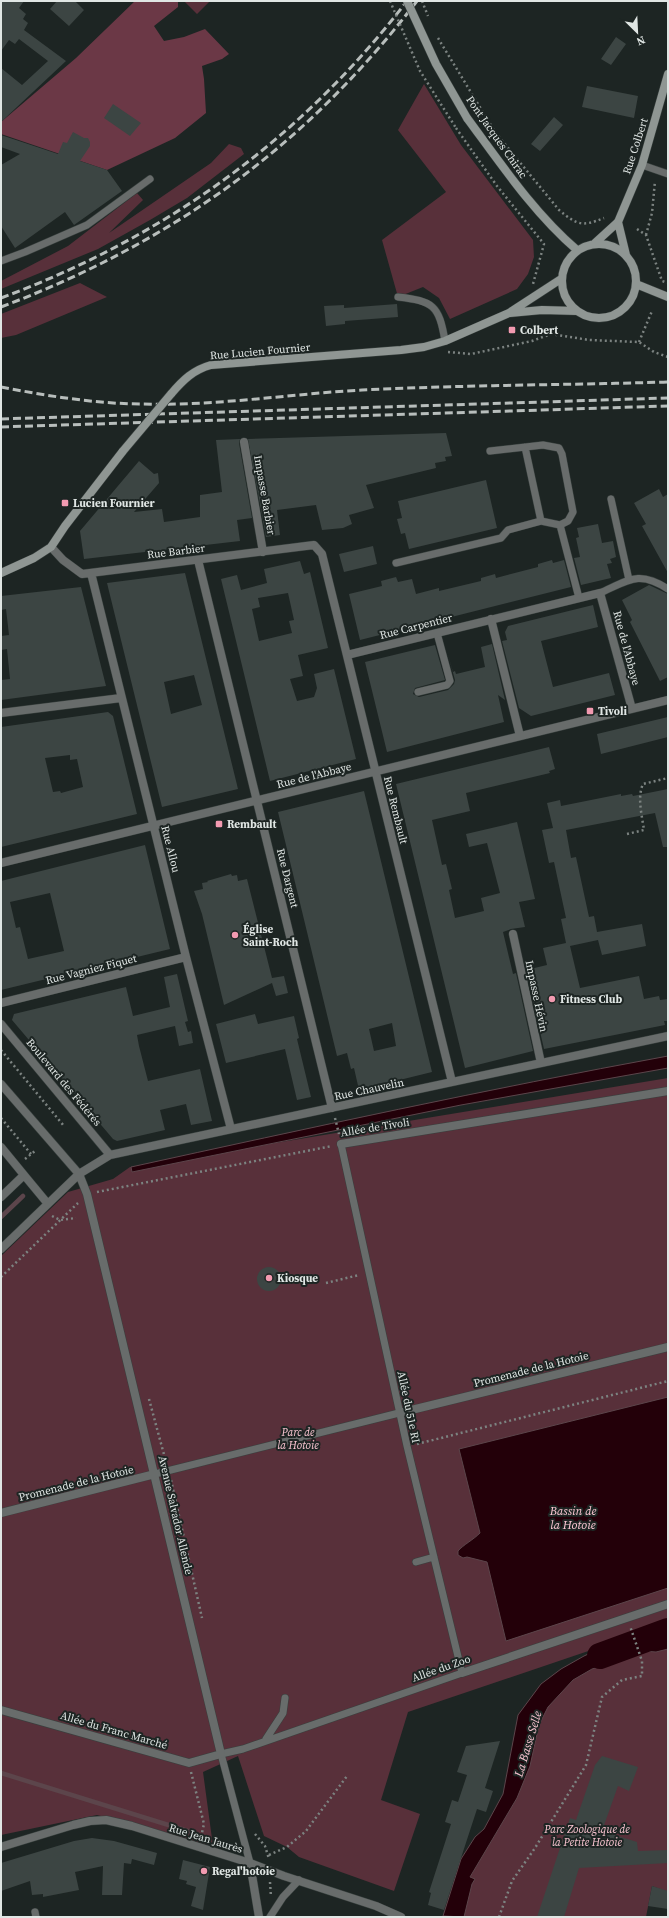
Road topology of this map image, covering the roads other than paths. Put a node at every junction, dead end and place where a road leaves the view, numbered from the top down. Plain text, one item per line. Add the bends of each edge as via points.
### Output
1 (407, 1) edge
2 (668, 74) edge
3 (642, 165) junction
4 (668, 174) edge
5 (150, 178) dead end
6 (618, 222) junction
7 (595, 243) junction
8 (577, 250) junction
9 (626, 255) junction
10 (1, 261) edge
11 (561, 279) junction
12 (636, 284) junction
13 (398, 297) dead end
14 (668, 297) edge
15 (576, 311) junction
16 (510, 313) junction
17 (445, 341) junction
18 (244, 442) dead end
19 (525, 447) junction
20 (490, 451) dead end
21 (611, 498) dead end
22 (541, 521) junction
23 (560, 525) junction
24 (314, 546) joint
25 (51, 547) junction
26 (263, 552) junction
27 (198, 560) junction
28 (396, 564) dead end
29 (1, 573) edge
30 (91, 573) junction
31 (629, 580) junction
32 (668, 589) edge
33 (600, 593) junction
34 (579, 598) junction
35 (491, 620) junction
36 (437, 633) junction
37 (347, 655) junction
38 (418, 692) dead end
39 (121, 698) junction
40 (668, 700) edge
41 (632, 709) junction
42 (1, 713) edge
43 (520, 736) junction
44 (375, 772) junction
45 (258, 800) junction
46 (154, 826) junction
47 (1, 864) edge
48 (513, 934) dead end
49 (186, 957) junction
50 (1, 1003) edge
51 (1, 1024) edge
52 (668, 1036) edge
53 (541, 1063) junction
54 (452, 1082) junction
55 (1, 1084) edge
56 (668, 1091) edge
57 (332, 1108) junction
58 (231, 1129) junction
59 (341, 1144) joint
60 (1, 1147) edge
61 (110, 1155) junction
62 (79, 1174) junction
63 (24, 1175) junction
64 (1, 1197) edge
65 (48, 1204) junction
66 (1, 1249) edge
67 (668, 1347) edge
68 (399, 1413) junction
69 (155, 1474) junction
70 (1, 1513) edge
71 (434, 1557) junction
72 (416, 1562) dead end
73 (668, 1604) edge
74 (462, 1673) junction
75 (285, 1698) dead end
76 (1, 1710) edge
77 (266, 1739) junction
78 (221, 1754) junction
79 (1, 1847) edge
80 (250, 1863) junction
81 (299, 1880) junction
82 (259, 1917) edge
83 (270, 1917) edge
84 (401, 1917) edge

1 - 8 main road, Pont Jacques Chirac, bridge via 436,64 468,118 502,166 557,233
2 - 3 main road, Rue Colbert
3 - 4 lane
3 - 6 main road, Rue Colbert
5 - 10 lane via 87,225
6 - 7 main road, Rue Colbert
6 - 9 main road
7 - 8 main road
7 - 9 main road via 612,246
8 - 11 main road via 563,268
9 - 12 main road via 632,263
11 - 15 main road via 568,302
11 - 16 main road, Rue Lucien Fournier
12 - 14 main road
12 - 15 main road via 632,298 617,313 598,319 586,317
13 - 17 lane via 420,300 434,307 442,324
15 - 16 main road, Rue Lucien Fournier via 542,310
16 - 17 main road, Rue Lucien Fournier
17 - 25 main road, Rue Lucien Fournier, bridge via 401,350 211,365 193,372 123,451
18 - 26 street, Impasse Barbier
19 - 20 lane
19 - 22 lane
19 - 23 lane via 543,445 559,448 562,454 573,512 568,521
21 - 31 lane
22 - 23 lane
22 - 28 lane via 508,530 501,538
23 - 34 lane
24 - 26 street, Rue Barbier
24 - 37 street, Rue Rembault via 322,554
25 - 29 main road, Rue Lucien Fournier
25 - 30 street, Rue Barbier via 82,574
26 - 27 street, Rue Barbier
27 - 30 street, Rue Barbier
27 - 45 street, Rue Dargent
30 - 39 street, Rue Allou
31 - 32 lane via 644,577
31 - 33 lane
33 - 34 street, Rue Carpentier
33 - 41 street, Rue de l'Abbaye
34 - 35 street, Rue Carpentier
35 - 36 street, Rue Carpentier
35 - 43 street
36 - 37 street, Rue Carpentier
36 - 38 lane via 450,681 446,685
37 - 44 street, Rue Rembault
39 - 42 street
39 - 46 street, Rue Allou
40 - 41 street, Rue de l'Abbaye
41 - 43 street, Rue de l'Abbaye
43 - 44 street, Rue de l'Abbaye
44 - 45 street, Rue de l'Abbaye
44 - 54 street, Rue Rembault
45 - 46 street, Rue de l'Abbaye
45 - 57 street, Rue Dargent
46 - 47 street, Rue de l'Abbaye
46 - 49 street, Rue Allou
48 - 53 street, Impasse Hévin
49 - 50 street, Rue Vagniez Fiquet
49 - 58 street, Rue Allou
51 - 61 street, Boulevard des Fédérés
52 - 53 street, Rue Chauvelin
53 - 54 street, Rue Chauvelin
54 - 57 street, Rue Chauvelin
55 - 62 street
56 - 59 street, Allée de Tivoli
57 - 58 street, Rue Chauvelin
58 - 61 street, Rue Chauvelin
59 - 68 lane, Allée du 51e RI
60 - 63 street
61 - 62 street, Rue Chauvelin
62 - 65 street, Rue Chauvelin
62 - 69 street, Avenue Salvador Allende via 87,1194
63 - 64 street
63 - 65 street
65 - 66 street, Rue Chauvelin
67 - 68 street, Promenade de la Hotoie
68 - 69 lane
68 - 71 lane, Allée du 51e RI
69 - 70 street, Promenade de la Hotoie
69 - 78 street, Avenue Salvador Allende
71 - 72 lane
71 - 74 lane, Allée du 51e RI
73 - 74 street, Allée du Zoo
74 - 77 lane, Allée du Zoo
75 - 77 lane via 283,1712
76 - 78 street, Allée du Franc Marché via 189,1763
77 - 78 lane, Allée du Zoo via 243,1749
78 - 80 lane, Avenue Salvador Allende
79 - 80 street, Rue Jean Jaurès via 73,1825 106,1820
80 - 81 street, Rue Jean Jaurès
80 - 82 street
81 - 83 lane via 283,1897
81 - 84 street, Rue Jean Jaurès

